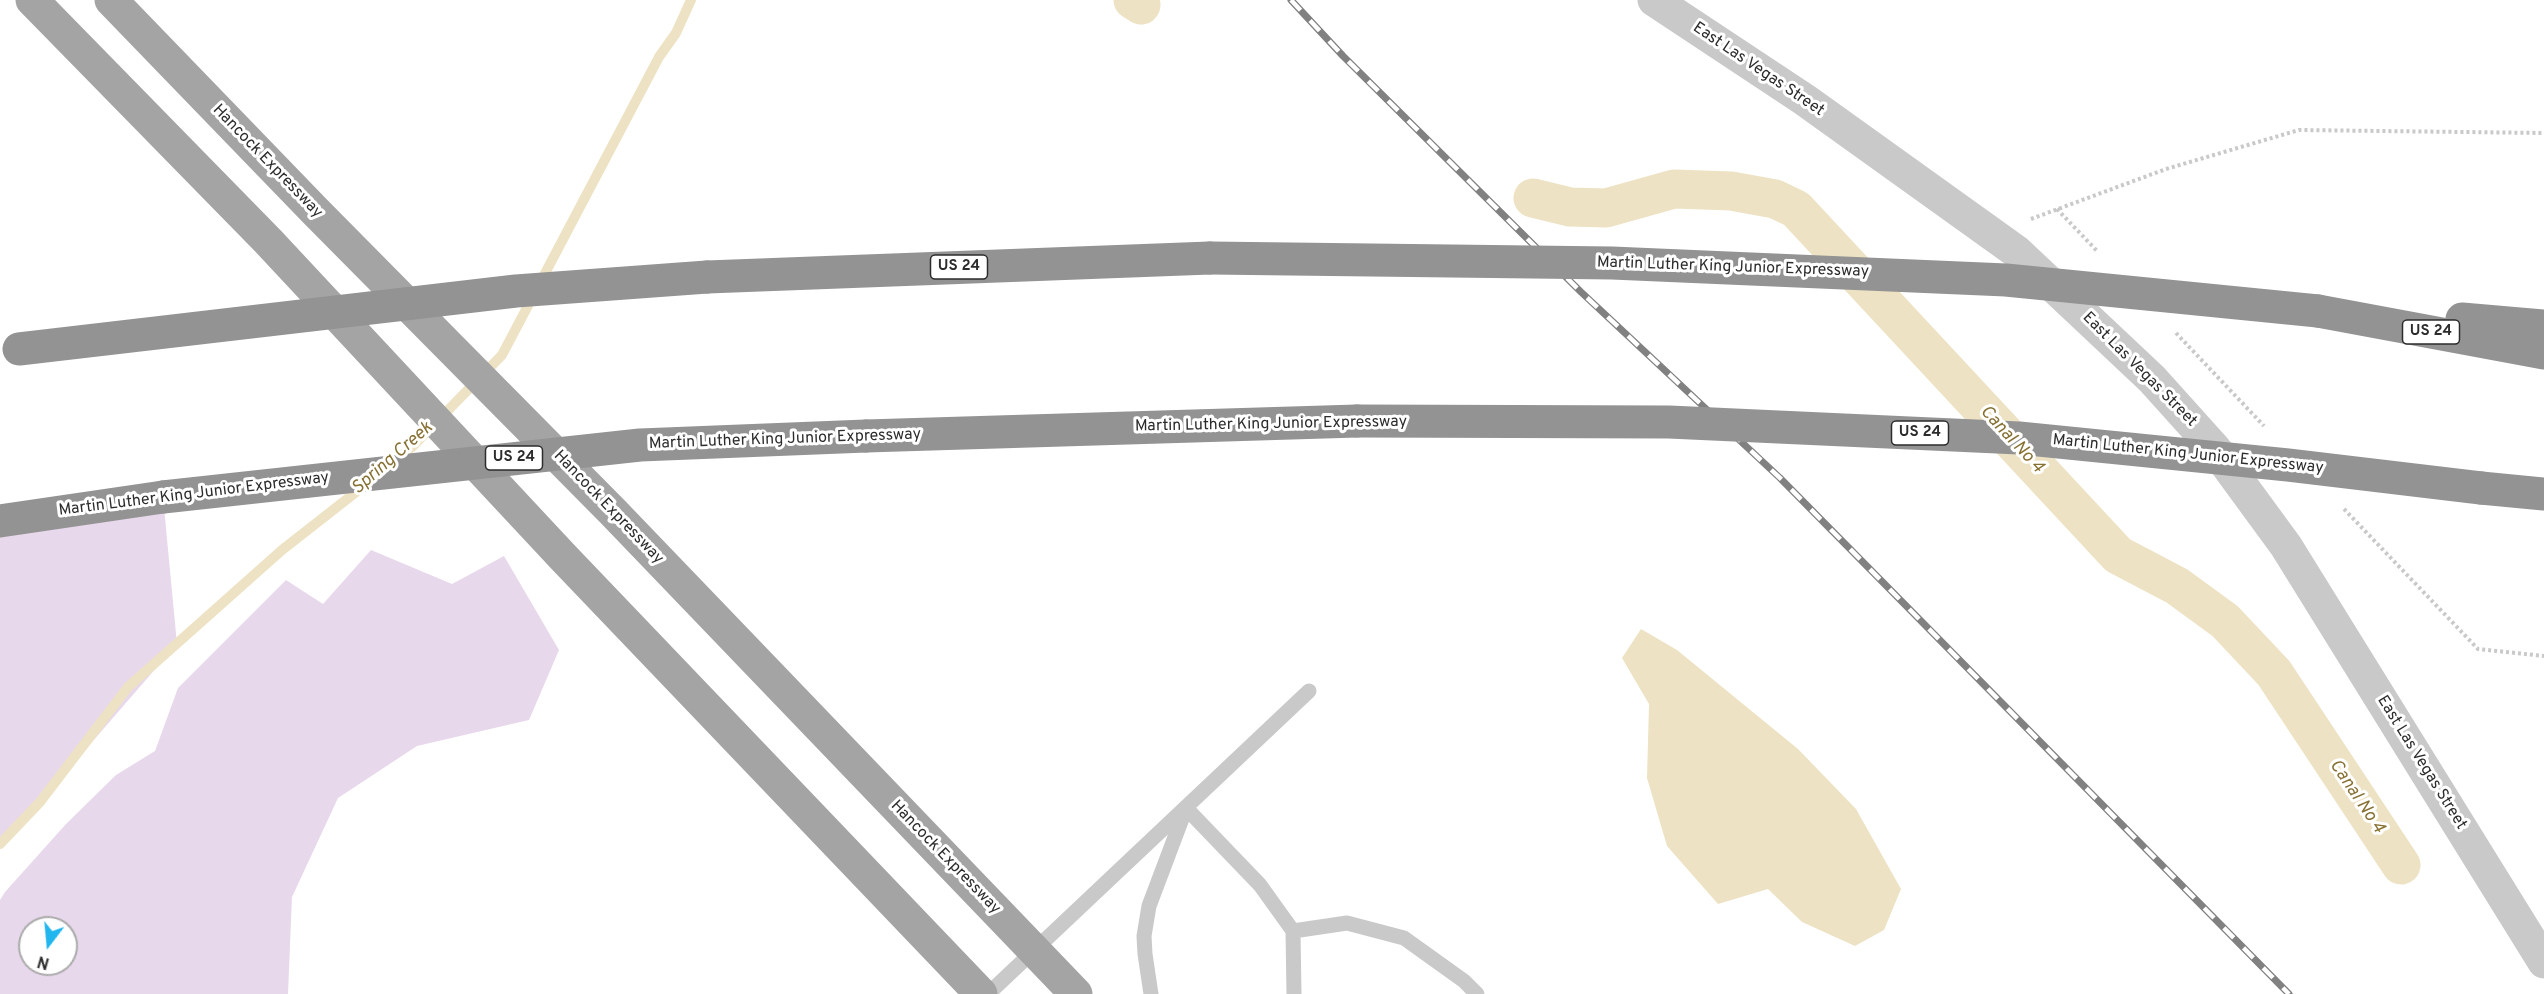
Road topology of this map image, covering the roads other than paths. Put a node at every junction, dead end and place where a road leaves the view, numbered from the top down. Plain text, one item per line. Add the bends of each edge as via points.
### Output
1 (32, 0) edge
2 (111, 0) edge
3 (1654, 0) edge
4 (2318, 311) junction
5 (2544, 326) edge
6 (10, 350) edge
7 (2544, 353) edge
8 (2544, 494) edge
9 (0, 521) edge
10 (1309, 691) dead end
11 (1186, 808) junction
12 (1293, 931) junction
13 (1034, 951) junction
14 (2544, 962) edge
15 (981, 994) edge
16 (988, 994) edge
17 (1076, 994) edge
18 (1151, 994) edge
19 (1294, 994) edge
20 (1477, 994) edge

1 - 15 main road, bridge via 268,241 563,557
2 - 13 main road, Hancock Expressway, bridge via 613,512
3 - 14 street, East Las Vegas Street via 1805,100 2017,252 2152,379 2215,448 2286,546
4 - 5 highway
4 - 6 highway, Martin Luther King Junior Expressway / US 24, bridge via 2006,280 1612,263 1210,258 707,277 516,291
4 - 7 highway, US 24
8 - 9 highway, Martin Luther King Junior Expressway / US 24, bridge via 2019,438 1669,422 1357,421 640,445 163,496
10 - 11 lane
11 - 12 lane via 1260,885
11 - 13 lane
11 - 18 lane via 1149,906 1144,936
12 - 19 lane
12 - 20 lane via 1347,923 1404,938
13 - 16 lane
13 - 17 main road, Hancock Expressway

